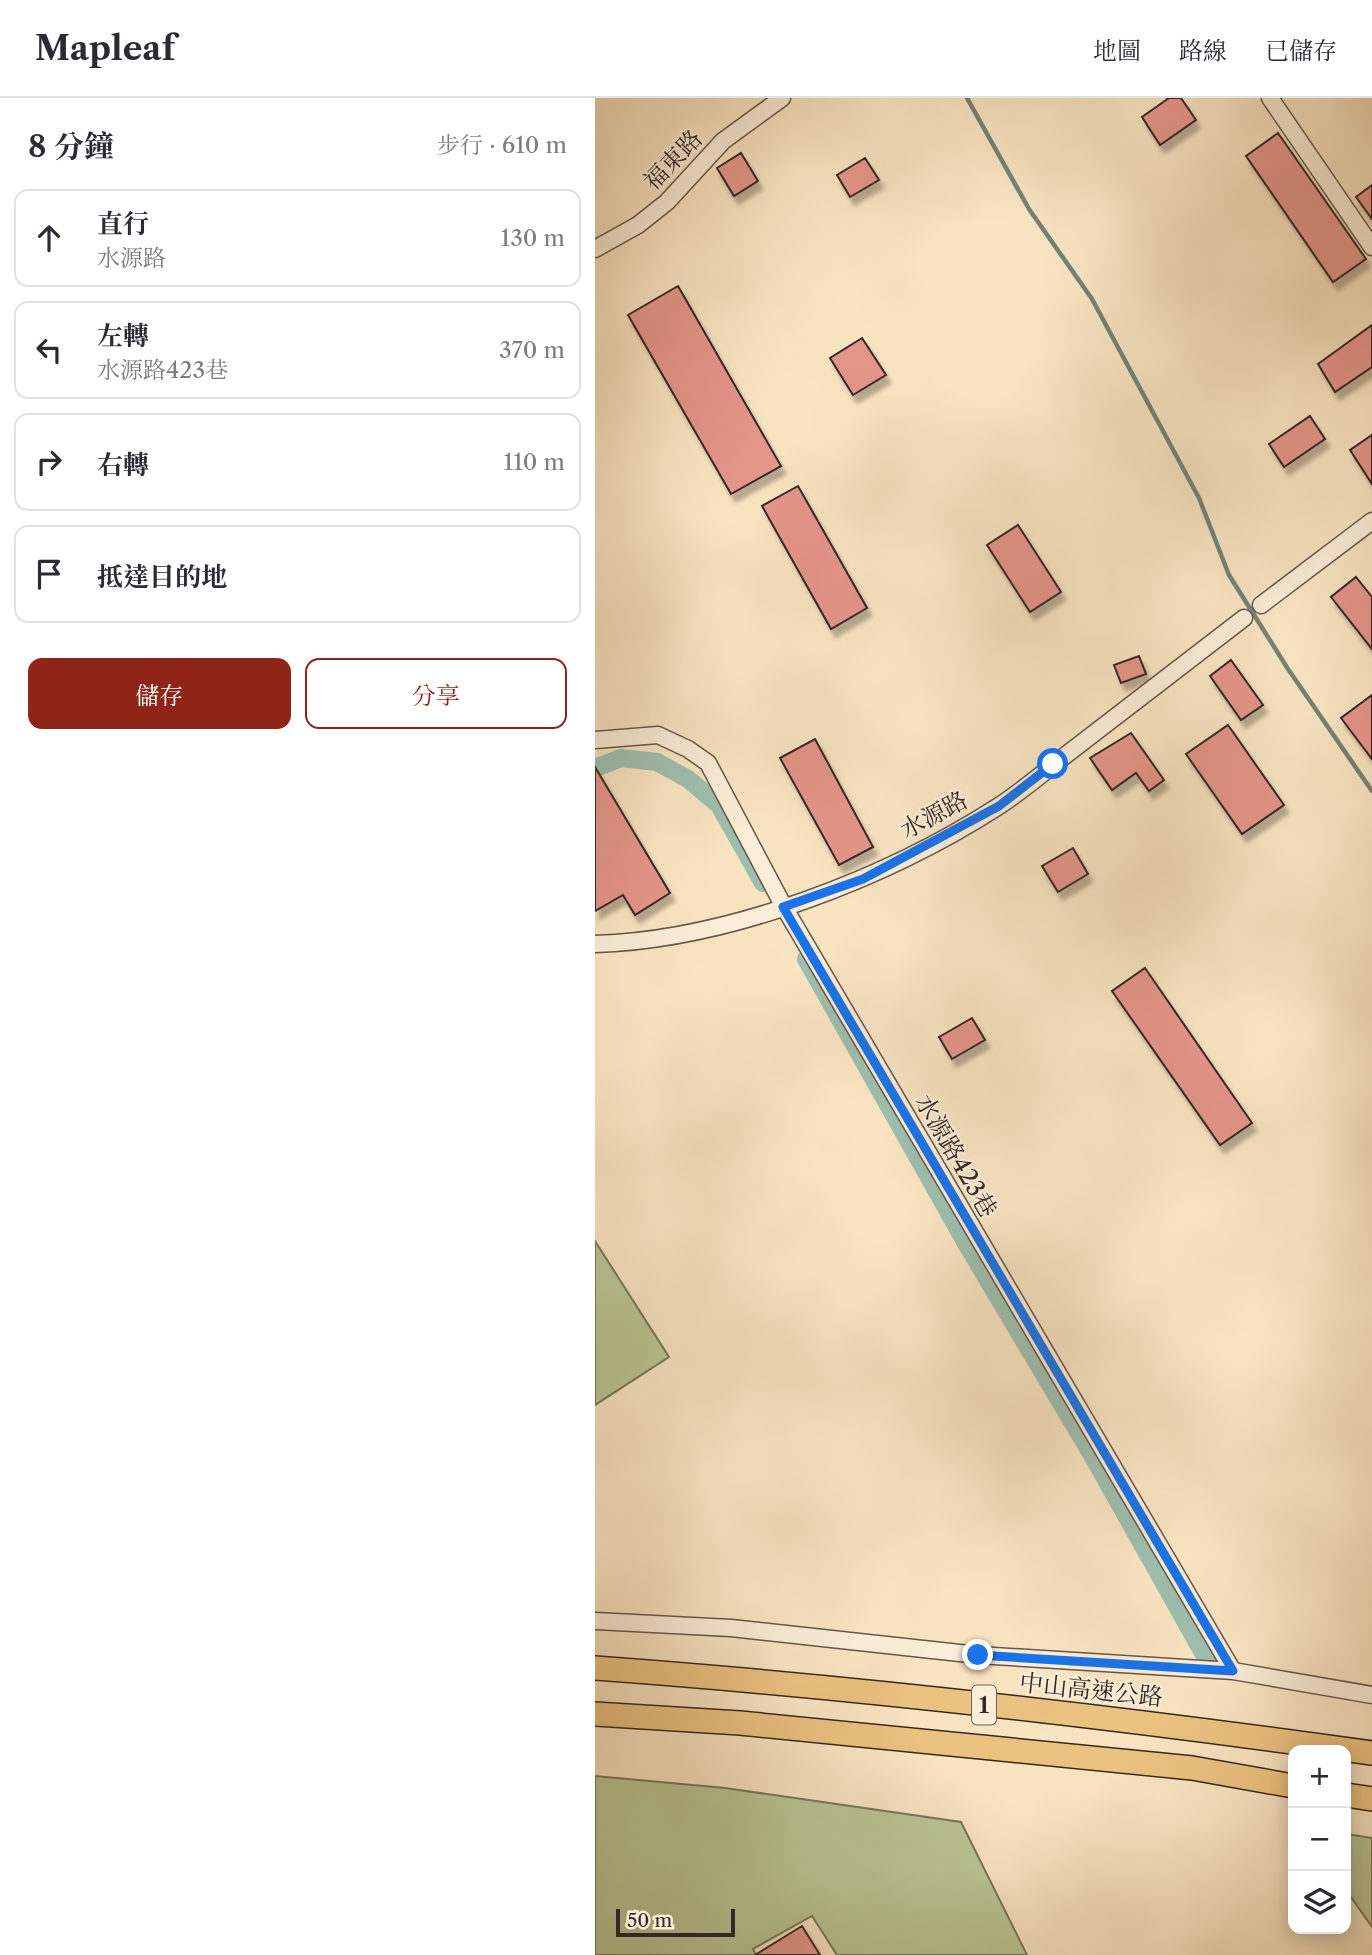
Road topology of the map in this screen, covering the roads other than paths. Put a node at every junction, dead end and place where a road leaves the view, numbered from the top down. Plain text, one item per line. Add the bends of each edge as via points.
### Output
1 (782, 98) edge
2 (1270, 98) edge
3 (1372, 247) edge
4 (595, 249) edge
5 (1372, 520) edge
6 (1261, 606) dead end
7 (1244, 618) dead end
8 (595, 740) edge
9 (783, 907) junction
10 (595, 944) edge
11 (595, 1621) edge
12 (595, 1668) edge
13 (1233, 1671) junction
14 (1372, 1695) edge
15 (595, 1714) edge
16 (1372, 1753) edge
17 (1288, 1785) edge
18 (1351, 1796) edge
19 (1372, 1799) edge

1 - 4 street, 福東路 via 723,141 667,202
2 - 3 street
5 - 6 street
7 - 9 street, 水源路 via 999,806 863,879
8 - 9 street, 水源路423巷 via 658,735 708,763
9 - 10 street, 水源路 via 636,942
9 - 13 street, 水源路423巷
11 - 13 street via 731,1628 978,1655
12 - 16 highway, 中山高速公路 / 1 via 1183,1726
13 - 14 street
15 - 17 highway, 1 via 740,1723 1192,1768
18 - 19 highway

